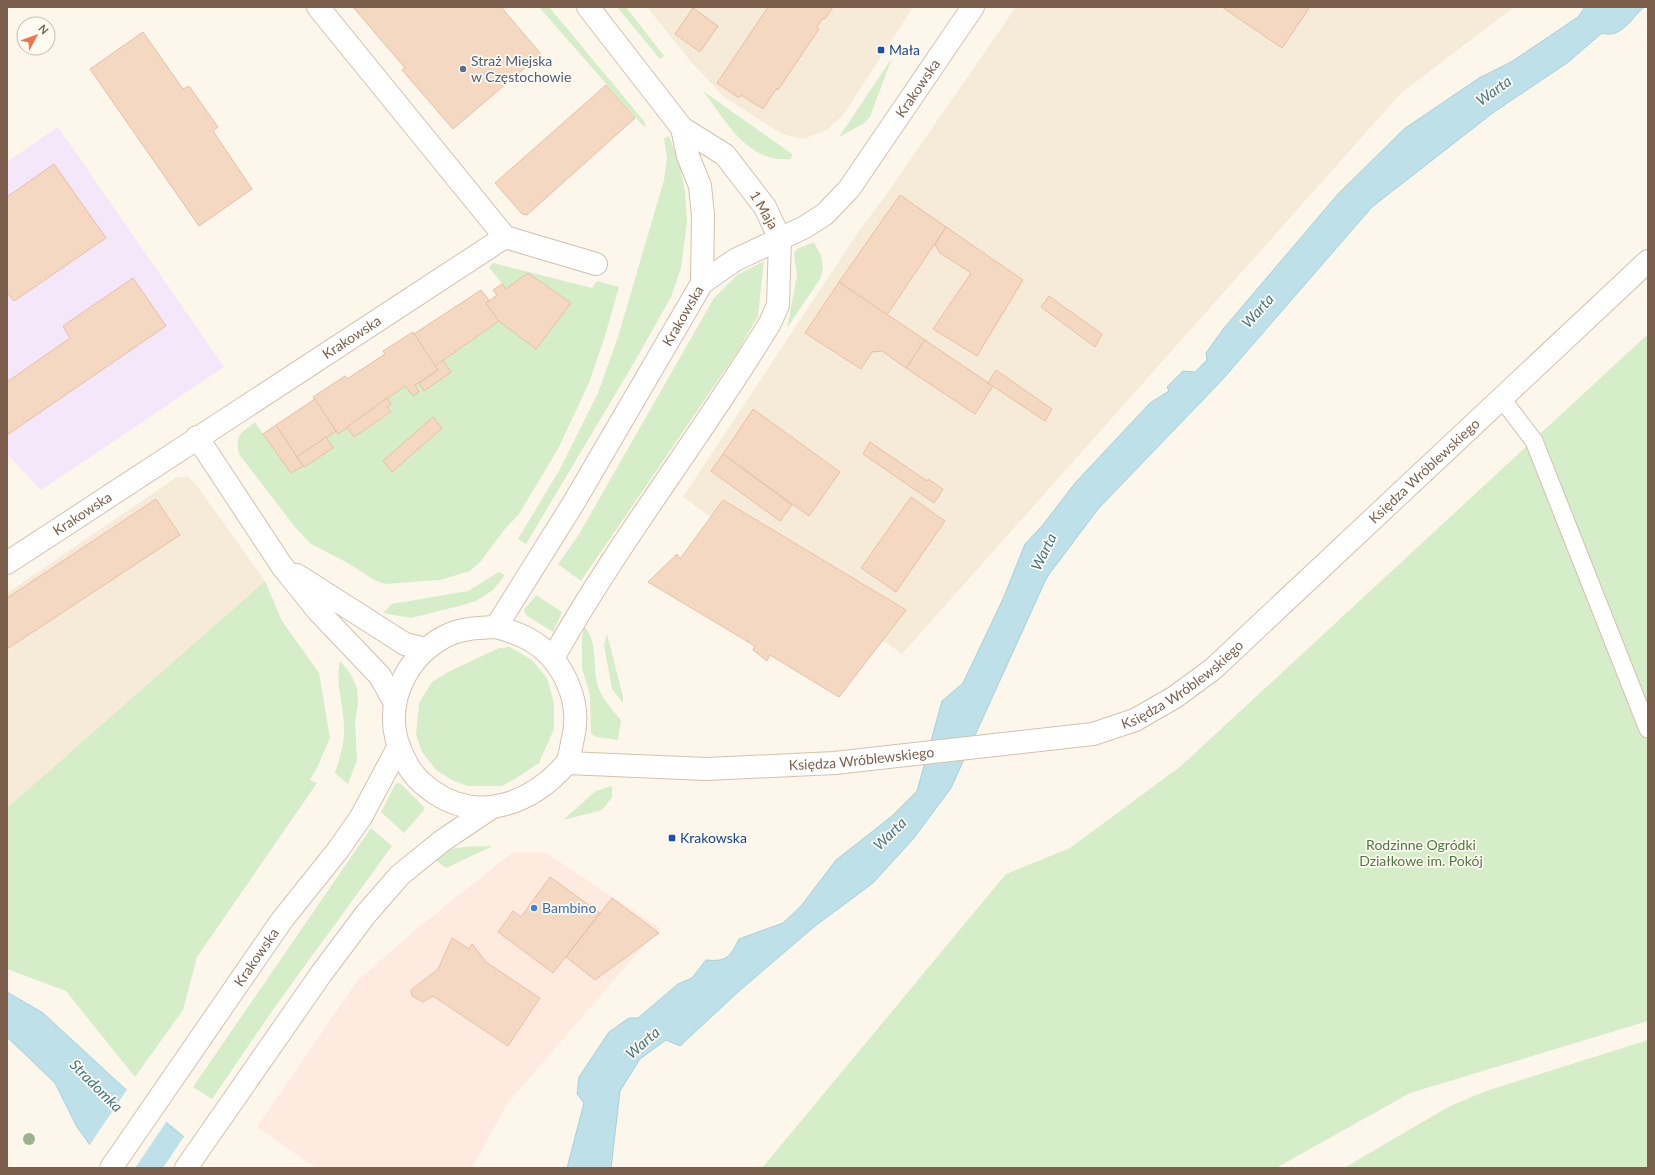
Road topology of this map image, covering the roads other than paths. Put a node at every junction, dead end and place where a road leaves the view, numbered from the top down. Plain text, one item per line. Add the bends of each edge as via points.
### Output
1 (318, 7) edge
2 (588, 7) edge
3 (973, 7) edge
4 (682, 128) junction
5 (505, 237) junction
6 (780, 239) junction
7 (1648, 261) edge
8 (596, 264) dead end
9 (702, 283) junction
10 (1502, 399) junction
11 (198, 437) junction
12 (7, 563) edge
13 (282, 566) junction
14 (496, 627) junction
15 (425, 649) junction
16 (553, 658) junction
17 (395, 703) junction
18 (1648, 729) edge
19 (399, 746) junction
20 (567, 763) junction
21 (491, 808) junction
22 (111, 1168) edge
23 (186, 1168) edge

1 - 5 street
2 - 4 street, 1 Maja
3 - 6 street, Krakowska via 849,189 825,214
4 - 6 street, 1 Maja via 725,155 765,207
4 - 9 street, 1 Maja via 688,156 700,186 703,216
5 - 8 street
5 - 11 street, Krakowska
6 - 9 street, Krakowska via 731,262
6 - 16 street, 1 Maja via 778,305 770,323 580,609
7 - 10 street, Księdza Wróblewskiego
9 - 14 street, Krakowska via 573,504
10 - 18 lane via 1534,441
10 - 20 street, Księdza Wróblewskiego via 1213,669 1175,697 1135,720 1093,734 835,763 706,769
11 - 12 street, Krakowska
11 - 13 street
13 - 15 street via 405,644
13 - 17 street via 319,612 380,676
14 - 15 street via 462,630
14 - 16 street via 530,640
15 - 17 street via 408,670
16 - 20 street via 567,679 574,706 574,732
17 - 19 street via 395,728
19 - 21 street via 409,768 424,786 445,800 468,807
19 - 22 street, Krakowska via 361,817 282,920
20 - 21 street via 534,794 512,804
21 - 23 street via 442,840 400,875 366,914

